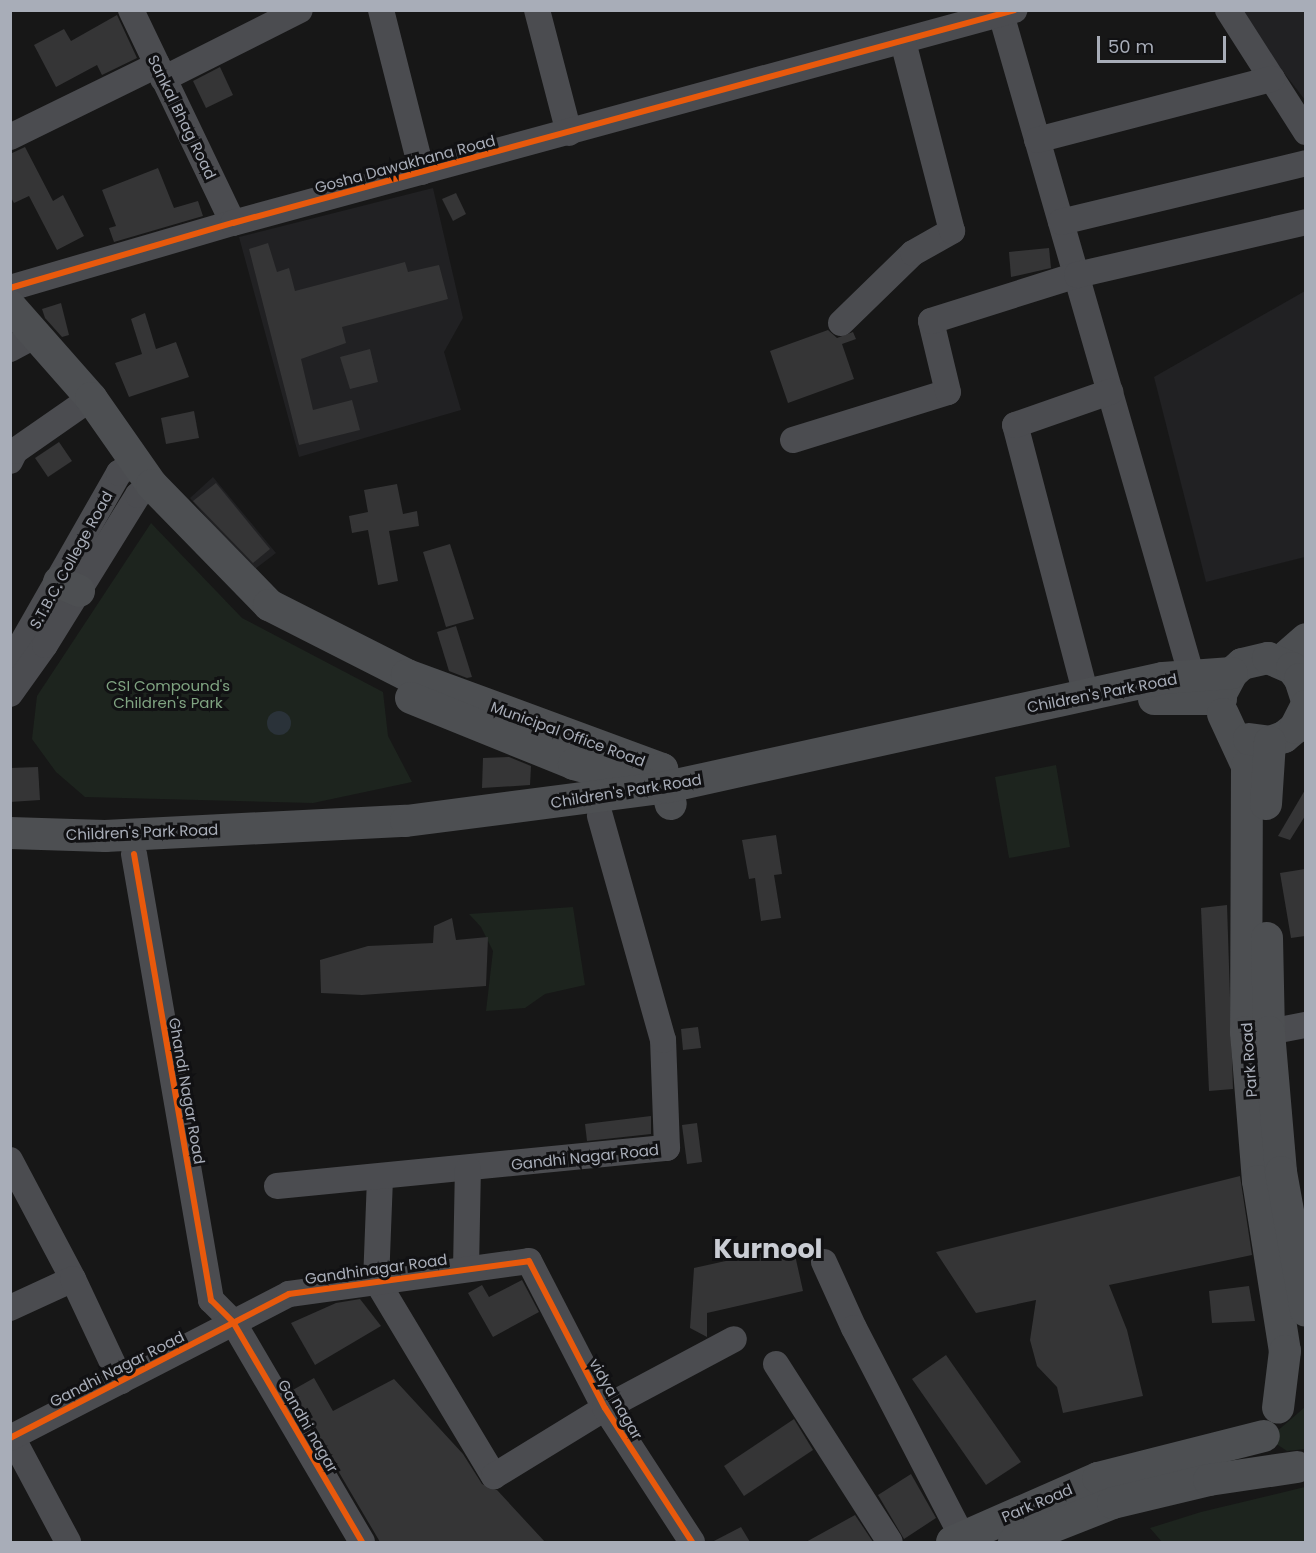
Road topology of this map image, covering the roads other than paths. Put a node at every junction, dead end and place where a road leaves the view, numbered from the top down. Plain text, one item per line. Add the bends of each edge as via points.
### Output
1 (131, 10) edge
2 (300, 10) edge
3 (381, 10) edge
4 (537, 10) edge
5 (1228, 10) edge
6 (1008, 12) edge
7 (903, 41) junction
8 (160, 72) junction
9 (1272, 79) junction
10 (1305, 132) edge
11 (569, 133) junction
12 (10, 136) edge
13 (1037, 140) junction
14 (1305, 163) edge
15 (422, 172) junction
16 (1061, 222) junction
17 (1305, 222) edge
18 (232, 223) junction
19 (1077, 275) junction
20 (10, 288) edge
21 (10, 306) edge
22 (841, 323) dead end
23 (18, 342) edge
24 (1110, 392) junction
25 (84, 404) junction
26 (793, 440) dead end
27 (10, 461) edge
28 (136, 478) junction
29 (69, 587) junction
30 (1305, 639) edge
31 (10, 664) edge
32 (1192, 677) junction
33 (1299, 684) edge
34 (10, 694) edge
35 (1086, 695) junction
36 (1225, 695) junction
37 (1270, 742) junction
38 (669, 796) junction
39 (600, 816) junction
40 (10, 833) edge
41 (10, 853) edge
42 (135, 854) junction
43 (1305, 1026) edge
44 (1269, 1032) junction
45 (10, 1160) edge
46 (468, 1169) junction
47 (380, 1178) junction
48 (277, 1186) dead end
49 (529, 1261) joint
50 (824, 1262) dead end
51 (466, 1269) junction
52 (1303, 1271) edge
53 (73, 1279) junction
54 (376, 1280) junction
55 (10, 1308) edge
56 (1305, 1311) edge
57 (233, 1322) junction
58 (734, 1339) dead end
59 (776, 1364) dead end
60 (121, 1381) junction
61 (605, 1408) junction
62 (1282, 1414) edge
63 (11, 1437) edge
64 (1301, 1465) edge
65 (957, 1539) edge
66 (1020, 1541) edge
67 (68, 1542) edge
68 (362, 1542) edge
69 (693, 1542) edge
70 (890, 1542) edge

1 - 8 street, Sankal Bhag Road
2 - 8 street
3 - 15 street
4 - 11 street
5 - 9 street
6 - 7 street, Gosha Dawakhana Road
6 - 13 street
7 - 11 street, Gosha Dawakhana Road
7 - 22 street via 952,231 913,253
8 - 12 street
8 - 18 street, Sankal Bhag Road
9 - 10 street
9 - 13 street
11 - 15 street, Gosha Dawakhana Road
13 - 16 street
14 - 16 street
15 - 18 street, Gosha Dawakhana Road
16 - 19 street
17 - 19 street
18 - 20 street, Gosha Dawakhana Road
19 - 24 street
19 - 26 street via 931,321 948,392
21 - 23 main road, Municipal Office Road
23 - 25 main road, Municipal Office Road
24 - 32 street
24 - 35 street via 1016,425
25 - 27 street via 15,451
25 - 28 main road, Municipal Office Road
28 - 29 street
28 - 38 main road, Municipal Office Road via 257,617 398,693 574,764
29 - 31 street, S.T.B.C. College Road
29 - 34 street
30 - 33 main road
32 - 35 main road, Children's Park Road via 1163,678
32 - 36 main road, Children's Park Road
33 - 36 main road via 1254,659
33 - 37 main road via 1295,728
35 - 38 main road, Children's Park Road
36 - 37 main road via 1242,736
36 - 38 main road, Children's Park Road via 1165,697
36 - 62 main road, Park Road via 1247,766 1246,1032 1258,1181 1285,1351
37 - 44 main road, Park Road via 1265,825
38 - 39 main road, Children's Park Road
38 - 40 main road, Children's Park Road via 406,821 105,836
39 - 42 main road, Children's Park Road via 410,842
39 - 46 street, Gandhi Nagar Road via 663,1040 667,1148
41 - 42 main road, Children's Park Road
42 - 57 street, Ghandi Nagar Road via 211,1300
43 - 44 street
44 - 52 main road, Park Road via 1281,1172
45 - 53 street
46 - 47 street, Gandhi Nagar Road
46 - 51 street
47 - 48 street, Gandhi Nagar Road
47 - 54 street
49 - 51 street, Gandhinagar Road
49 - 61 street, vidya nagar
50 - 65 street
51 - 54 street, Gandhinagar Road
52 - 56 main road, Park Road
53 - 55 street
53 - 60 street
54 - 57 street, Gandhinagar Road via 289,1294
54 - 61 street via 494,1476
57 - 60 street, Gandhi Nagar Road
57 - 68 street, Gandhi nagar
58 - 61 street
59 - 70 street
60 - 63 street, Gandhi Nagar Road
61 - 69 street, vidya nagar
62 - 64 main road via 1268,1451
62 - 65 main road, Park Road via 1098,1478
63 - 67 street
64 - 66 main road, Park Road via 1209,1480 1113,1503

